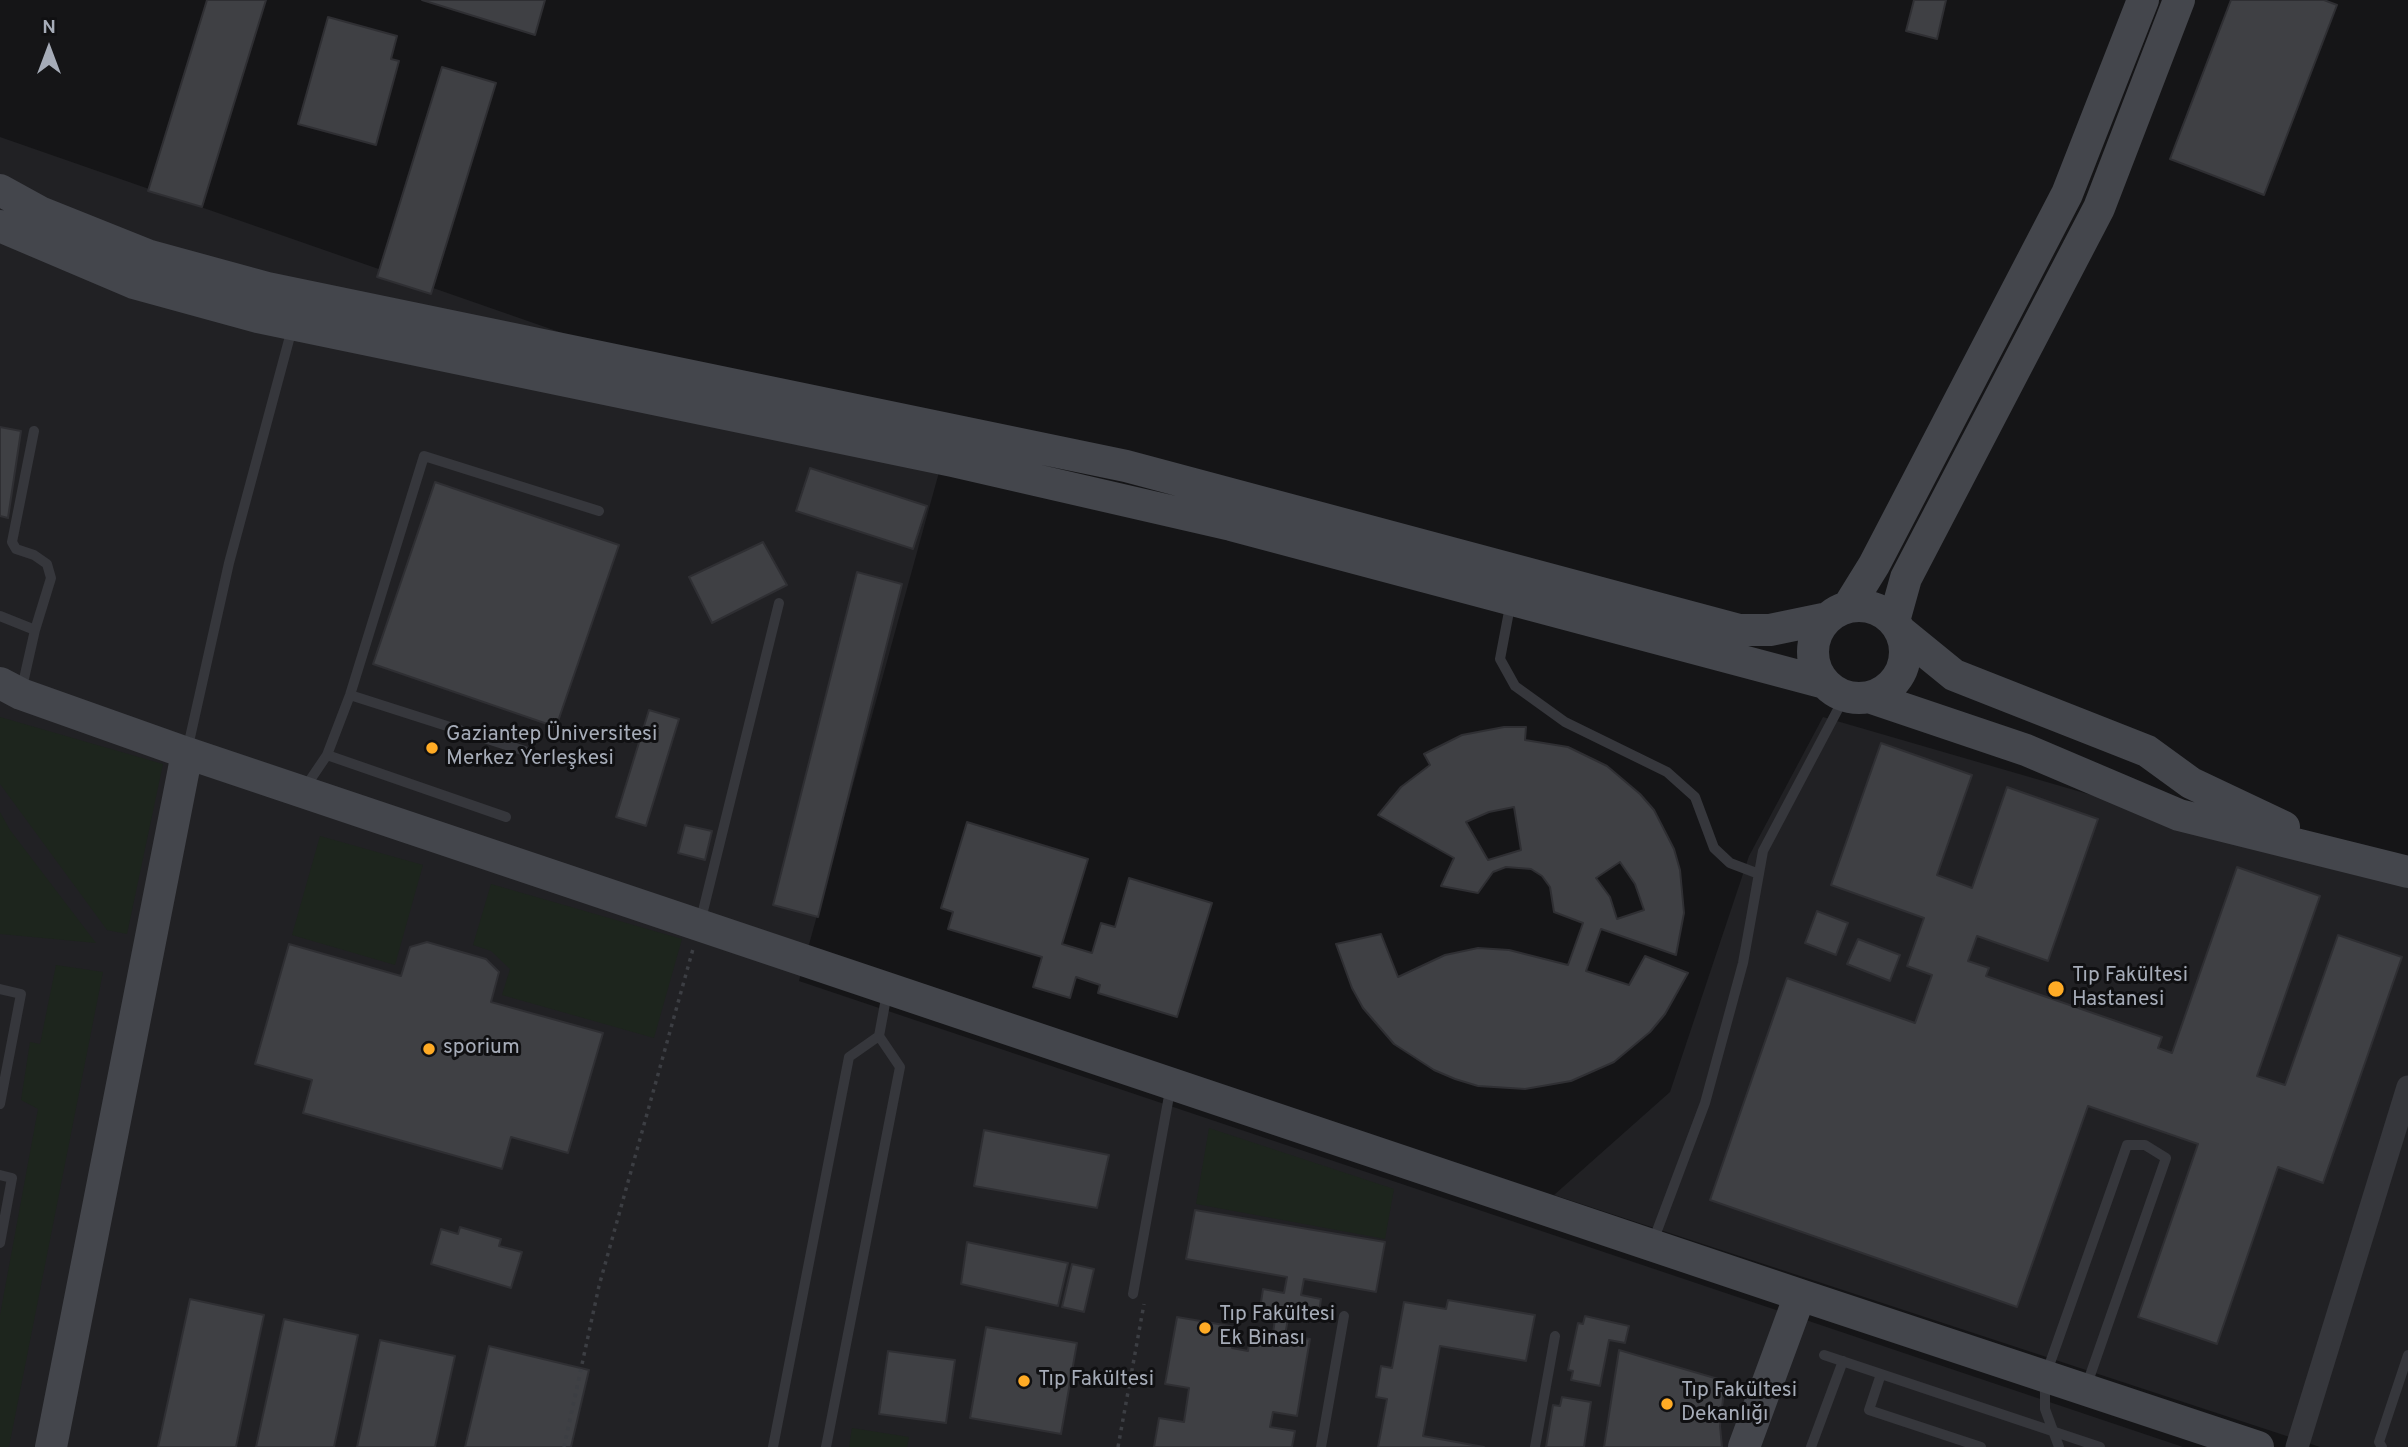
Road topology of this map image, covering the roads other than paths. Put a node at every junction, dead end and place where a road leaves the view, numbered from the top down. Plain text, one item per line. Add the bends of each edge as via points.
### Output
1 (2143, 0) edge
2 (2179, 0) edge
3 (0, 190) edge
4 (0, 226) edge
5 (293, 323) junction
6 (33, 431) dead end
7 (600, 512) dead end
8 (1516, 585) junction
9 (779, 603) dead end
10 (1838, 612) junction
11 (0, 616) edge
12 (1897, 626) junction
13 (35, 630) junction
14 (7, 692) edge
15 (1846, 692) junction
16 (351, 695) junction
17 (526, 751) dead end
18 (187, 753) junction
19 (327, 755) junction
20 (2191, 783) junction
21 (302, 792) junction
22 (2179, 815) junction
23 (506, 817) dead end
24 (2342, 855) junction
25 (2408, 872) edge
26 (1759, 874) junction
27 (700, 923) junction
28 (888, 987) junction
29 (0, 989) edge
30 (879, 1036) junction
31 (1171, 1083) junction
32 (2408, 1087) edge
33 (0, 1104) edge
34 (0, 1175) edge
35 (0, 1243) edge
36 (1651, 1246) junction
37 (1133, 1294) dead end
38 (1800, 1295) junction
39 (1344, 1316) dead end
40 (1555, 1336) dead end
41 (1824, 1355) dead end
42 (2408, 1355) edge
43 (1843, 1362) junction
44 (1881, 1374) junction
45 (2045, 1377) junction
46 (2085, 1390) junction
47 (2053, 1431) junction
48 (51, 1447) edge
49 (773, 1447) edge
50 (827, 1447) edge
51 (1321, 1447) edge
52 (1535, 1447) edge
53 (1744, 1447) edge
54 (1811, 1447) edge
55 (1981, 1447) edge
56 (2059, 1447) edge
57 (2100, 1447) edge
58 (2258, 1447) edge
59 (2297, 1447) edge
60 (2382, 1447) edge

1 - 10 street via 2067,194 1874,565
2 - 12 street via 2099,208 1906,578
3 - 8 street via 40,212 150,256 267,288 1126,466
4 - 5 street via 134,283
5 - 8 street
5 - 18 lane via 229,563
6 - 13 lane via 12,542 16,549 47,565 51,578
7 - 16 lane via 424,456
8 - 10 street via 1740,630 1770,630
8 - 15 street
8 - 26 lane via 1500,659 1515,686 1565,722 1667,772 1695,797 1714,848 1730,863
9 - 27 lane
10 - 12 street via 1873,608
10 - 15 street via 1820,627 1813,650 1818,673
11 - 13 lane
12 - 15 street via 1906,654 1898,677 1881,693
12 - 20 street via 1954,675 2147,751
13 - 14 lane
14 - 18 street
15 - 22 street via 2026,750
15 - 26 lane via 1763,851
16 - 17 lane
16 - 19 lane
18 - 21 street
18 - 48 street
19 - 21 lane
19 - 23 lane
20 - 22 street
20 - 24 street
21 - 27 street
22 - 24 street
24 - 25 street
26 - 36 lane via 1743,963 1705,1103
27 - 28 street
28 - 30 lane
28 - 31 street
29 - 33 lane via 21,994
30 - 49 lane via 849,1057
30 - 50 lane via 900,1067
31 - 36 street
31 - 37 lane
32 - 59 street
34 - 35 lane via 12,1178
36 - 38 street
38 - 45 street
38 - 53 street
39 - 51 lane
40 - 52 lane
41 - 43 lane
42 - 60 lane via 2379,1442
43 - 44 lane
43 - 54 lane
44 - 47 lane
44 - 55 lane via 1869,1410
45 - 46 street
45 - 46 lane via 2127,1145 2148,1146 2166,1158
45 - 47 lane via 2045,1409
46 - 58 street
47 - 56 lane
47 - 57 lane

